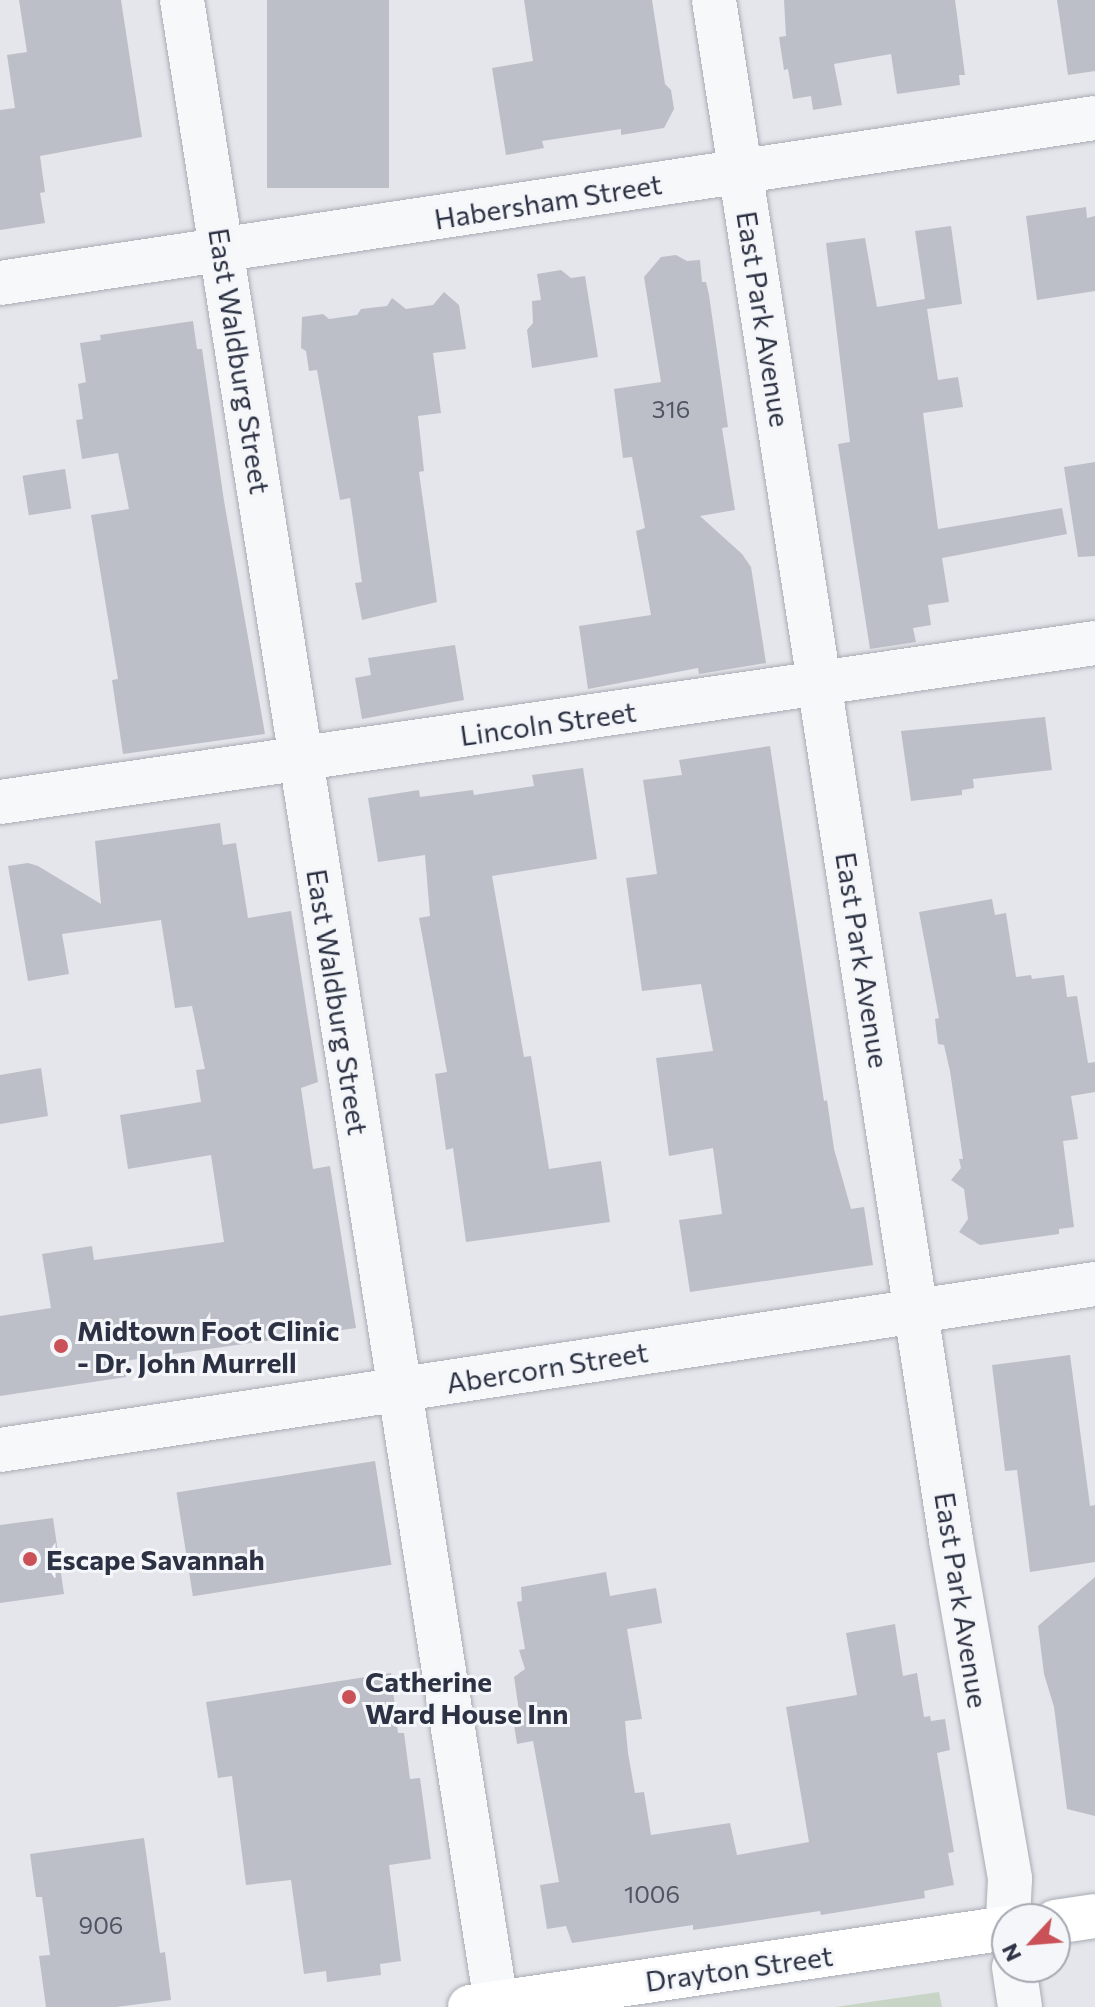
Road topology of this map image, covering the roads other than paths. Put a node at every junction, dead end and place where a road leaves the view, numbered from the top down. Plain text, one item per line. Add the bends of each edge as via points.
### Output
1 (182, 0) edge
2 (714, 0) edge
3 (1095, 118) edge
4 (742, 171) junction
5 (223, 250) junction
6 (0, 283) edge
7 (1095, 643) edge
8 (820, 682) junction
9 (301, 758) junction
10 (0, 802) edge
11 (1095, 1284) edge
12 (917, 1311) junction
13 (398, 1390) junction
14 (0, 1450) edge
15 (1009, 1903) edge
16 (1095, 1916) edge
17 (1071, 1920) edge
18 (991, 1930) edge
19 (1016, 1983) edge
20 (483, 2005) edge
21 (1020, 2007) edge

1 - 5 street, East Waldburg Street
2 - 4 street, East Park Avenue
3 - 4 street, Habersham Street
4 - 5 street, Habersham Street
4 - 8 street, East Park Avenue
5 - 6 street, Habersham Street
5 - 9 street, East Waldburg Street
7 - 8 street, Lincoln Street
8 - 9 street, Lincoln Street
8 - 12 street, East Park Avenue
9 - 10 street, Lincoln Street
9 - 13 street, East Waldburg Street
11 - 12 street, Abercorn Street
12 - 13 street, Abercorn Street
12 - 15 street, East Park Avenue via 1010,1879
13 - 14 street, Abercorn Street
13 - 20 street, East Waldburg Street
16 - 17 main road
18 - 20 main road, Drayton Street
19 - 21 street

